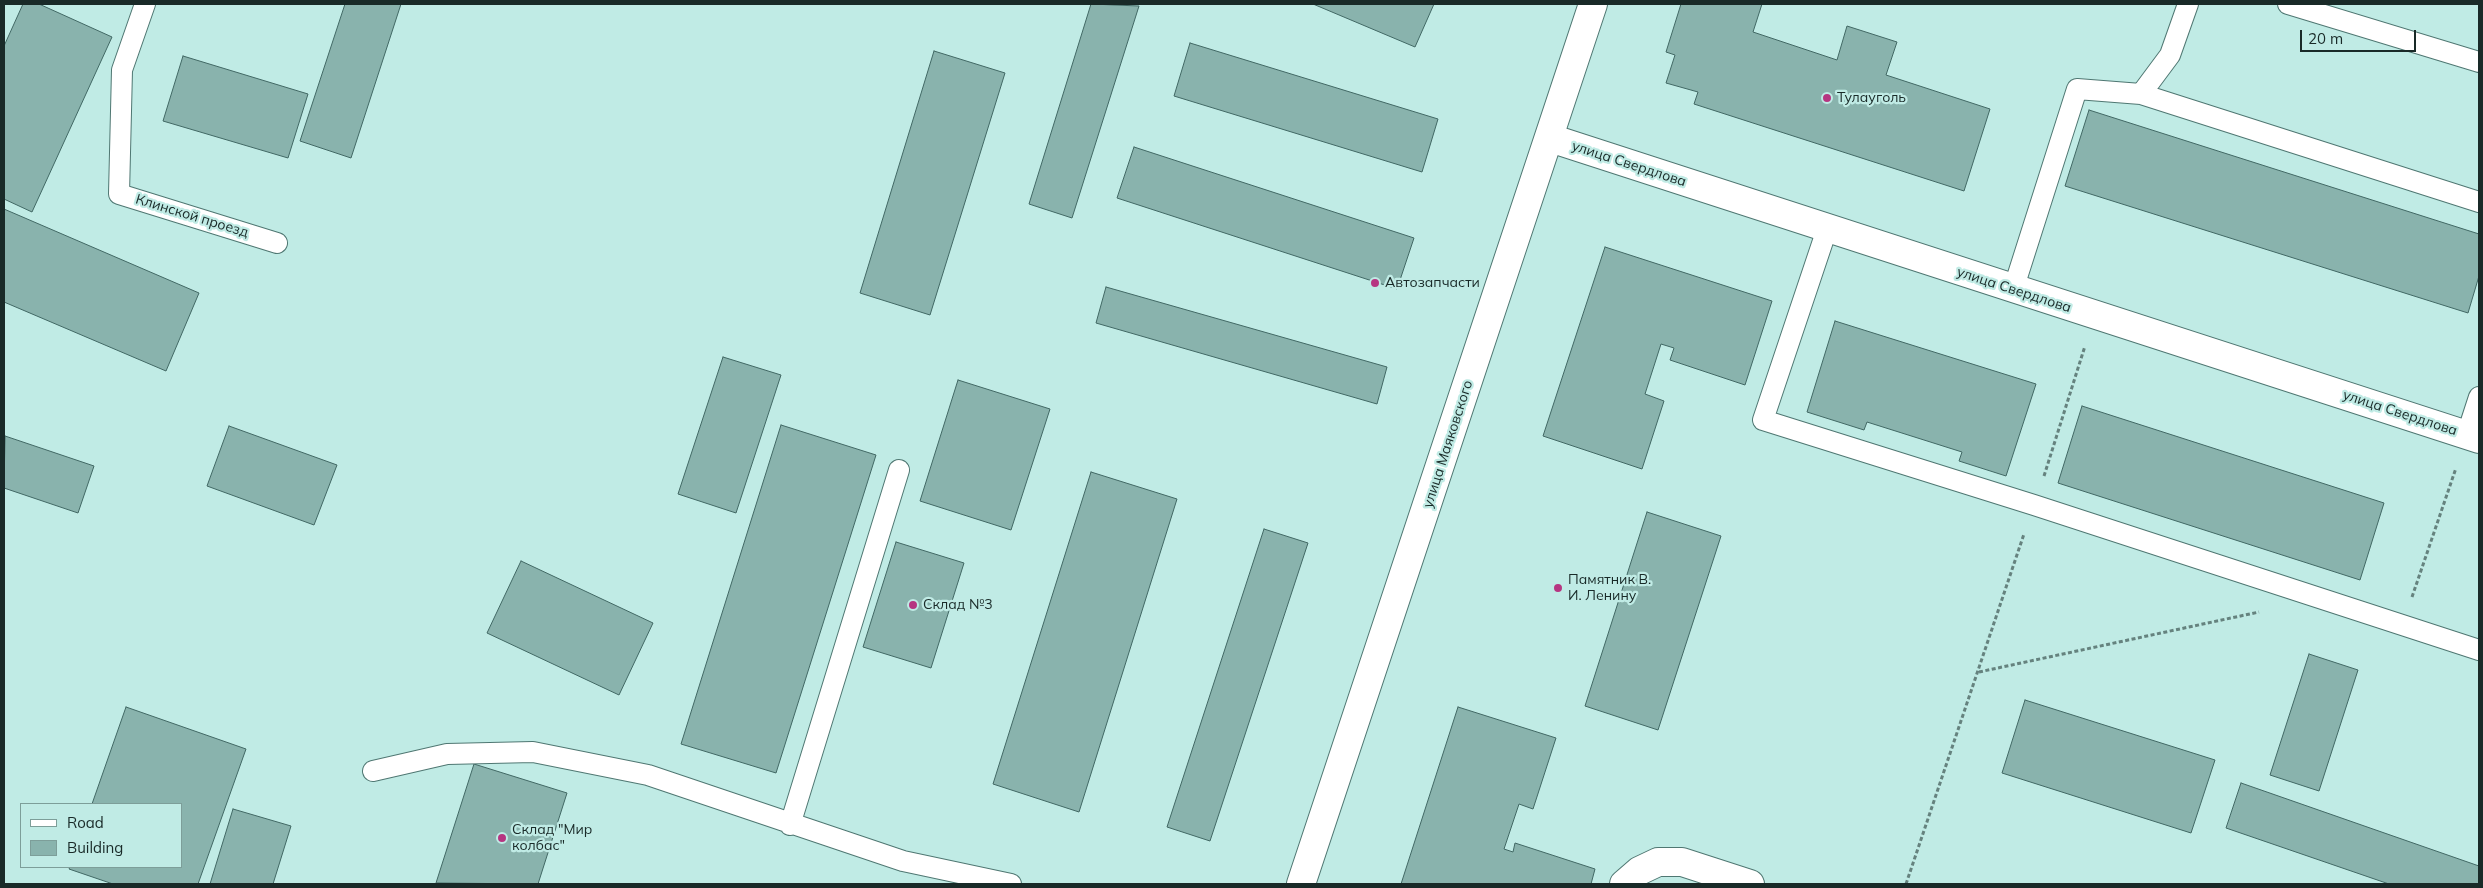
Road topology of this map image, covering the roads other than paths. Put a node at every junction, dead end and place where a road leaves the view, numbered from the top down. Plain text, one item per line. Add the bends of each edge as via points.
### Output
1 (145, 4) edge
2 (1593, 4) edge
3 (2188, 4) edge
4 (2288, 4) edge
5 (2479, 62) edge
6 (2141, 94) junction
7 (1550, 138) junction
8 (2479, 202) edge
9 (1827, 229) junction
10 (278, 243) dead end
11 (2013, 290) junction
12 (2479, 397) edge
13 (2473, 437) edge
14 (899, 470) dead end
15 (2479, 650) edge
16 (373, 771) dead end
17 (790, 825) junction
18 (1011, 884) edge
19 (1301, 884) edge
20 (1624, 884) edge
21 (1750, 884) edge

1 - 10 lane, Клинской проезд via 122,70 120,194
2 - 7 street, улица Маяковского
3 - 6 lane via 2170,56
4 - 5 lane
6 - 8 lane
6 - 11 lane via 2077,88
7 - 9 street, улица Свердлова
7 - 19 street, улица Маяковского
9 - 11 street, улица Свердлова
9 - 15 lane via 1763,420
11 - 13 street, улица Свердлова
12 - 13 lane
14 - 17 lane
16 - 17 lane via 447,754 533,752 648,775
17 - 18 lane via 903,861
20 - 21 street via 1639,871 1658,862 1682,862

